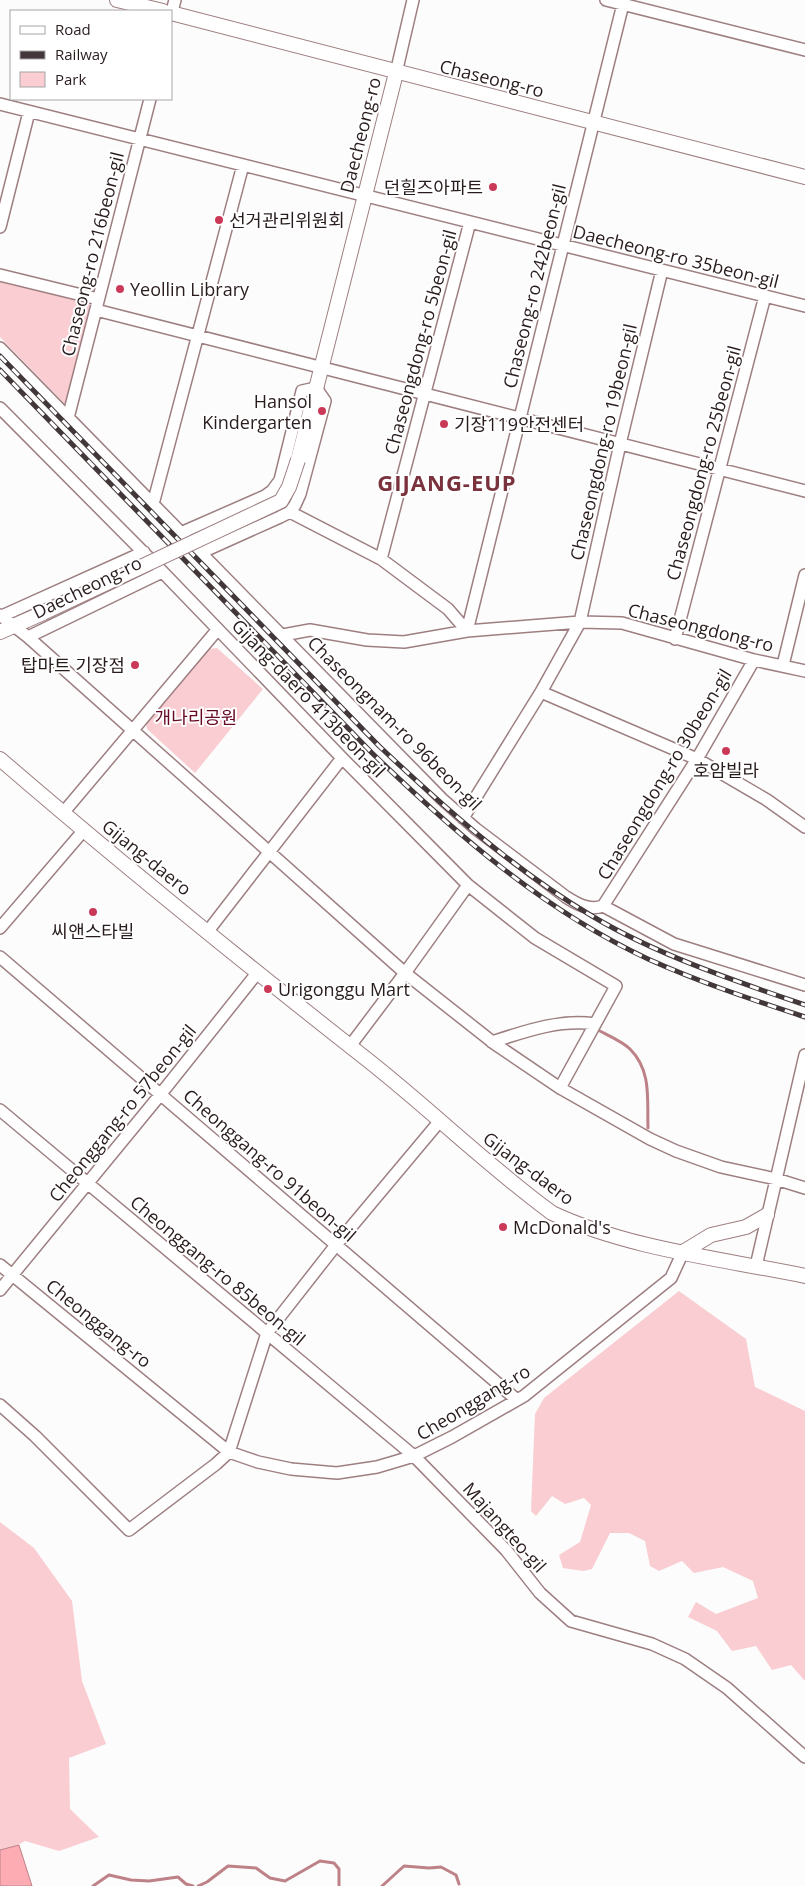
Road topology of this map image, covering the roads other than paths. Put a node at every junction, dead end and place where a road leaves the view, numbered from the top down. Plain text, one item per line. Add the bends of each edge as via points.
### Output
1 (117, 0) edge
2 (413, 0) edge
3 (606, 0) edge
4 (623, 2) edge
5 (159, 10) edge
6 (172, 14) edge
7 (805, 50) edge
8 (396, 72) junction
9 (150, 100) edge
10 (0, 104) edge
11 (29, 112) junction
12 (593, 123) junction
13 (139, 140) junction
14 (243, 165) junction
15 (804, 174) edge
16 (365, 196) junction
17 (470, 222) junction
18 (0, 227) edge
19 (563, 245) junction
20 (662, 270) junction
21 (0, 275) edge
22 (765, 296) junction
23 (97, 305) junction
24 (805, 306) edge
25 (198, 336) junction
26 (0, 348) edge
27 (321, 367) junction
28 (316, 388) junction
29 (425, 394) junction
30 (0, 408) edge
31 (68, 418) junction
32 (520, 418) junction
33 (620, 444) junction
34 (719, 470) junction
35 (805, 491) edge
36 (153, 504) junction
37 (290, 512) junction
38 (183, 532) junction
39 (144, 552) junction
40 (202, 552) junction
41 (381, 559) junction
42 (162, 572) junction
43 (805, 575) edge
44 (1, 616) edge
45 (580, 622) junction
46 (14, 626) junction
47 (218, 629) junction
48 (0, 632) edge
49 (467, 632) junction
50 (282, 635) junction
51 (28, 636) junction
52 (675, 639) junction
53 (754, 660) junction
54 (783, 666) junction
55 (805, 671) edge
56 (541, 692) junction
57 (132, 730) junction
58 (342, 758) junction
59 (697, 759) junction
60 (3, 765) edge
61 (62, 813) junction
62 (463, 818) junction
63 (805, 827) edge
64 (84, 830) junction
65 (270, 852) junction
66 (468, 885) junction
67 (603, 906) junction
68 (0, 928) edge
69 (208, 931) junction
70 (0, 957) edge
71 (258, 972) junction
72 (405, 973) junction
73 (805, 985) edge
74 (595, 1024) junction
75 (492, 1042) junction
76 (350, 1046) junction
77 (805, 1055) edge
78 (560, 1088) junction
79 (160, 1094) junction
80 (0, 1110) edge
81 (439, 1122) junction
82 (776, 1179) junction
83 (88, 1183) junction
84 (805, 1188) edge
85 (767, 1215) junction
86 (336, 1245) junction
87 (683, 1252) junction
88 (0, 1265) edge
89 (756, 1266) junction
90 (12, 1275) junction
91 (805, 1276) edge
92 (0, 1290) edge
93 (267, 1333) junction
94 (517, 1400) junction
95 (0, 1405) edge
96 (229, 1452) junction
97 (414, 1456) junction
98 (805, 1757) edge

1 - 5 main road
2 - 8 street, Daecheong-ro
3 - 4 street
4 - 7 street
4 - 12 street, Chaseong-ro 242beon-gil
6 - 8 main road, Chaseong-ro
8 - 12 main road, Chaseong-ro
8 - 16 main road, Daecheong-ro
9 - 13 street, Chaseong-ro 216beon-gil
10 - 11 street, Daecheong-ro 35beon-gil
11 - 13 street, Daecheong-ro 35beon-gil
11 - 18 street
12 - 15 main road, Chaseong-ro
12 - 19 street, Chaseong-ro 242beon-gil
13 - 14 street, Daecheong-ro 35beon-gil
13 - 23 street, Chaseong-ro 216beon-gil
14 - 16 street, Daecheong-ro 35beon-gil
14 - 25 street
16 - 17 street, Daecheong-ro 35beon-gil
16 - 27 main road, Daecheong-ro
17 - 19 street, Daecheong-ro 35beon-gil
17 - 29 street, Chaseongdong-ro 5beon-gil
19 - 20 street, Daecheong-ro 35beon-gil
19 - 32 street, Chaseong-ro 242beon-gil
20 - 22 street, Daecheong-ro 35beon-gil
20 - 33 street, Chaseongdong-ro 19beon-gil
21 - 23 street
22 - 24 street, Daecheong-ro 35beon-gil
22 - 34 street, Chaseongdong-ro 25beon-gil
23 - 25 street
23 - 31 street, Chaseong-ro 216beon-gil
25 - 27 street
25 - 36 street
26 - 31 street, Chaseongnam-ro 96beon-gil
27 - 28 main road, Daecheong-ro
27 - 29 street
28 - 37 street via 325,401 300,494
28 - 38 street via 302,391 280,480 272,491
28 - 46 main road, Daecheong-ro, bridge via 290,487 281,501
29 - 32 street
29 - 41 street, Chaseongdong-ro 5beon-gil
30 - 39 street, Gijang-daero 413beon-gil
31 - 36 street, Chaseongnam-ro 96beon-gil
32 - 33 street
32 - 49 street, Chaseong-ro 242beon-gil
33 - 34 street
33 - 45 street, Chaseongdong-ro 19beon-gil
34 - 35 street
34 - 52 street, Chaseongdong-ro 25beon-gil
36 - 38 street, Chaseongnam-ro 96beon-gil
37 - 40 street
37 - 41 street
38 - 40 street, Chaseongnam-ro 96beon-gil
39 - 42 street, Gijang-daero 413beon-gil
39 - 44 street, Daecheong-ro
40 - 50 street, Chaseongnam-ro 96beon-gil
41 - 49 street via 448,609
42 - 47 street, Gijang-daero 413beon-gil
42 - 51 street, Daecheong-ro
43 - 54 street
44 - 46 street
45 - 49 street, Chaseongdong-ro
45 - 52 street, Chaseongdong-ro via 622,624
45 - 56 street, Chaseongdong-ro 19beon-gil
46 - 48 main road, Daecheong-ro
46 - 51 street
47 - 57 street
47 - 58 street, Gijang-daero 413beon-gil
49 - 50 street, Chaseongdong-ro via 404,642 367,640 310,630
50 - 62 street, Chaseongnam-ro 96beon-gil
51 - 57 street
52 - 53 street, Chaseongdong-ro
53 - 54 street, Chaseongdong-ro
53 - 59 street, Chaseongdong-ro 30beon-gil
54 - 55 street, Chaseongdong-ro
56 - 59 street
56 - 62 street, Chaseongdong-ro 19beon-gil
57 - 61 street
57 - 65 street
58 - 65 street
58 - 66 street, Gijang-daero 413beon-gil
59 - 63 street via 767,800
59 - 67 street, Chaseongdong-ro 30beon-gil
60 - 61 main road, Gijang-daero
61 - 64 main road, Gijang-daero
62 - 67 street, Chaseongnam-ro 96beon-gil via 577,904 588,908
64 - 68 street
64 - 69 main road, Gijang-daero
65 - 69 street
65 - 72 street
66 - 72 street
66 - 74 street, Gijang-daero 413beon-gil via 535,938 616,986
67 - 73 street via 674,944
69 - 71 main road, Gijang-daero
70 - 79 street, Cheonggang-ro 91beon-gil
71 - 76 main road, Gijang-daero
71 - 79 street, Cheonggang-ro 57beon-gil
72 - 75 street
72 - 76 street
74 - 75 street via 553,1024
74 - 78 street
75 - 78 street
76 - 81 main road, Gijang-daero
77 - 82 street
78 - 82 street via 676,1151 721,1167
79 - 83 street, Cheonggang-ro 57beon-gil
79 - 86 street, Cheonggang-ro 91beon-gil
80 - 83 street, Cheonggang-ro 85beon-gil
81 - 86 street
81 - 87 main road, Gijang-daero via 552,1213 608,1235
82 - 84 street
82 - 85 street
83 - 90 street, Cheonggang-ro 57beon-gil
83 - 93 street, Cheonggang-ro 85beon-gil
85 - 87 main road via 746,1227 710,1235
85 - 89 street
86 - 93 street
86 - 94 street, Cheonggang-ro 91beon-gil
87 - 89 main road, Gijang-daero
87 - 94 street, Cheonggang-ro via 671,1278
88 - 90 street, Cheonggang-ro
89 - 91 main road, Gijang-daero
90 - 92 street, Cheonggang-ro 57beon-gil
90 - 96 street, Cheonggang-ro
93 - 96 street
93 - 97 street, Cheonggang-ro 85beon-gil
94 - 97 street, Cheonggang-ro
95 - 96 street via 129,1530
96 - 97 street, Cheonggang-ro via 291,1469 337,1473
97 - 98 street, Majangteo-gil via 506,1550 540,1593 571,1621 652,1644 685,1659 727,1688

